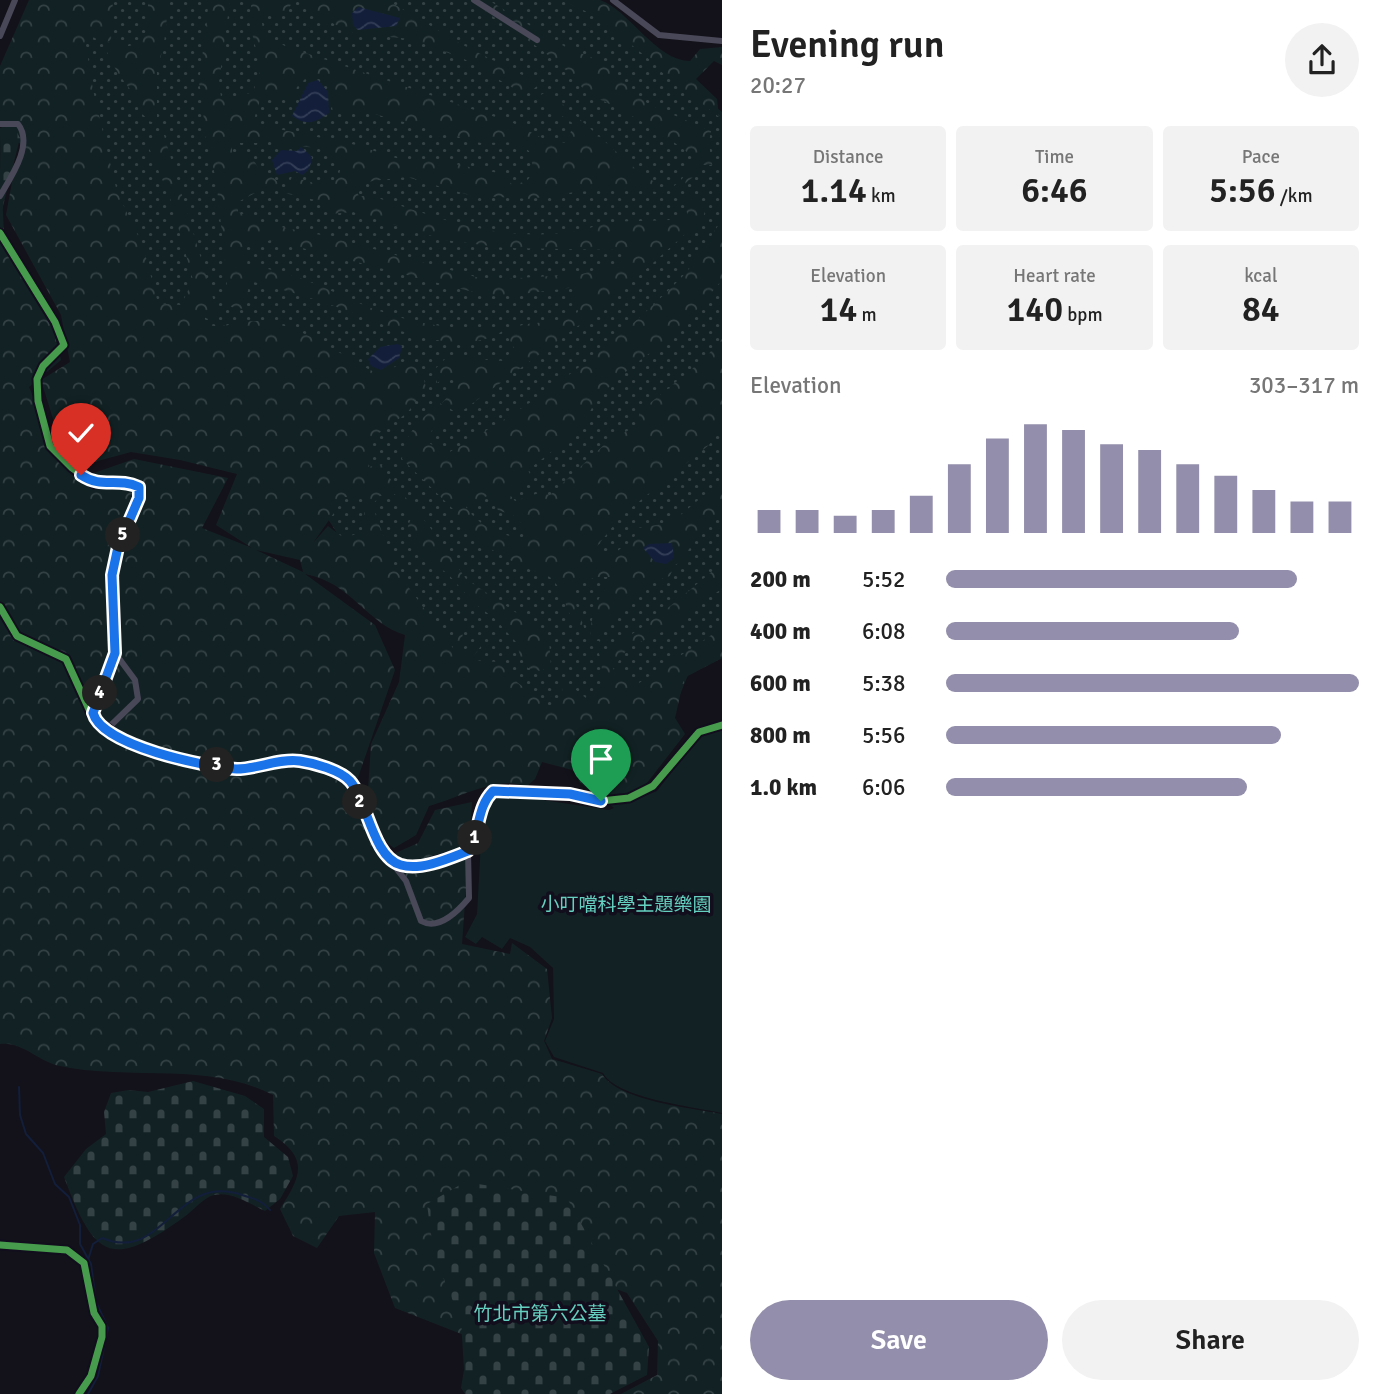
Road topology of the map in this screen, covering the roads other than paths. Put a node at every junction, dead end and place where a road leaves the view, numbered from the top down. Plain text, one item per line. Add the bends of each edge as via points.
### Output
1 (15, 0) edge
2 (474, 0) edge
3 (613, 0) edge
4 (0, 36) edge
5 (537, 40) dead end
6 (722, 41) edge
7 (0, 124) edge
8 (0, 196) edge
9 (0, 233) edge
10 (0, 607) edge
11 (115, 653) junction
12 (92, 716) junction
13 (718, 726) edge
14 (107, 729) junction
15 (468, 851) junction
16 (387, 856) junction
17 (0, 1244) edge
18 (79, 1394) edge

1 - 4 street
2 - 5 street
3 - 6 street via 663,36
7 - 8 street via 18,124 24,137 19,161
9 - 11 street via 55,322 64,345 37,379 50,446 94,484 127,482 139,487 112,575
10 - 12 street via 17,636 66,659
11 - 12 street
11 - 14 street via 135,680 138,699
12 - 14 street
13 - 15 street via 699,732 653,786 629,799 601,801 570,794 493,791 484,800
14 - 16 street via 179,760 239,769 298,761 327,768 349,780
15 - 16 street via 418,866 400,865
15 - 16 street via 469,898 445,920 425,924 406,881
17 - 18 street via 67,1250 84,1263 102,1337 91,1376

